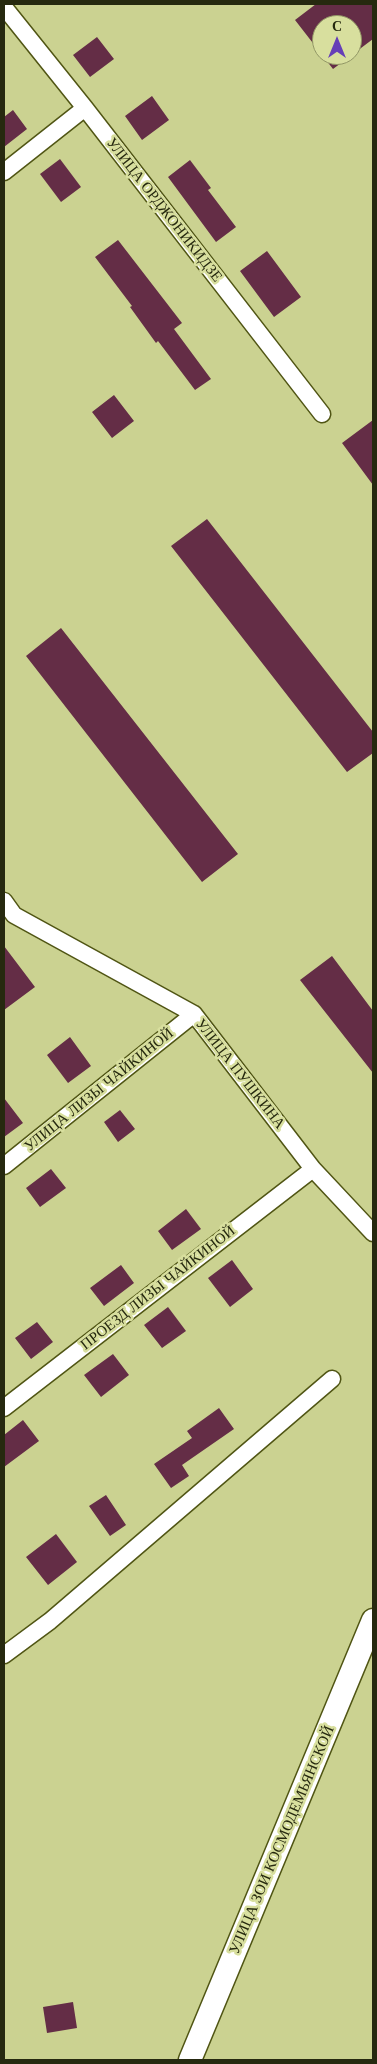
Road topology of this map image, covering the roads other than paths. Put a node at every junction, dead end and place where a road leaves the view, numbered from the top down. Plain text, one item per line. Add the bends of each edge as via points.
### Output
1 (4, 8) edge
2 (85, 108) junction
3 (4, 172) edge
4 (322, 414) dead end
5 (4, 901) edge
6 (9, 919) edge
7 (194, 1014) junction
8 (4, 1166) edge
9 (313, 1169) junction
10 (373, 1233) edge
11 (332, 1379) dead end
12 (4, 1408) edge
13 (373, 1620) edge
14 (4, 1655) edge
15 (190, 2060) edge

1 - 2 street, УЛИЦА ОРДЖОНИКИДЗЕ
2 - 3 street
2 - 4 street, УЛИЦА ОРДЖОНИКИДЗЕ
5 - 6 street, УЛИЦА ПУШКИНА
6 - 7 street, УЛИЦА ПУШКИНА
7 - 8 street, УЛИЦА ЛИЗЫ ЧАЙКИНОЙ
7 - 9 street, УЛИЦА ПУШКИНА
9 - 10 street, УЛИЦА ПУШКИНА
9 - 12 street, ПРОЕЗД ЛИЗЫ ЧАЙКИНОЙ
11 - 14 street via 50,1621
13 - 15 street, УЛИЦА ЗОИ КОСМОДЕМЬЯНСКОЙ

